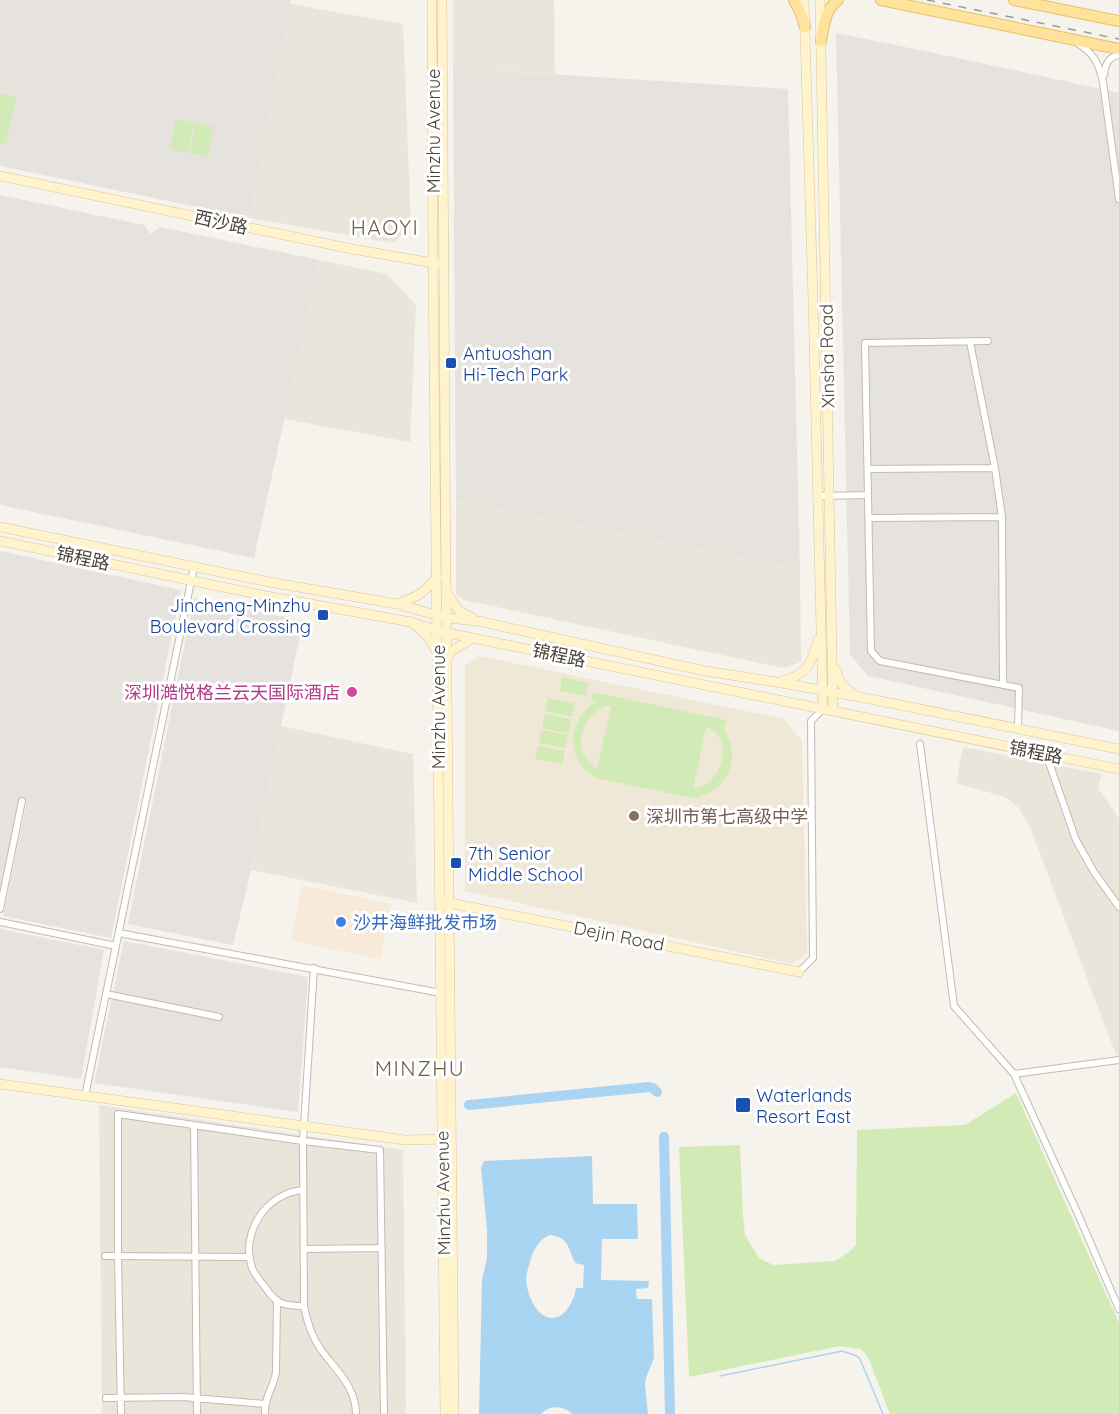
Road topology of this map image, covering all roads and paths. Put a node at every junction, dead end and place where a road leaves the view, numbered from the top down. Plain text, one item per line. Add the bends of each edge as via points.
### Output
1 (432, 0) edge
2 (442, 0) edge
3 (794, 0) edge
4 (804, 0) edge
5 (820, 0) edge
6 (838, 0) edge
7 (881, 0) edge
8 (1014, 0) edge
9 (1119, 13) edge
10 (1099, 17) junction
11 (1119, 21) edge
12 (805, 27) junction
13 (1070, 39) junction
14 (821, 41) junction
15 (1119, 49) edge
16 (1119, 55) edge
17 (1103, 82) junction
18 (0, 176) edge
19 (1119, 199) edge
20 (438, 264) junction
21 (988, 341) dead end
22 (970, 342) junction
23 (995, 468) junction
24 (868, 469) junction
25 (868, 495) junction
26 (818, 496) junction
27 (830, 496) junction
28 (1002, 517) junction
29 (869, 518) junction
30 (0, 527) edge
31 (0, 541) edge
32 (194, 567) junction
33 (437, 577) junction
34 (191, 580) junction
35 (446, 592) junction
36 (397, 604) junction
37 (442, 617) junction
38 (478, 621) junction
39 (411, 622) junction
40 (821, 628) junction
41 (442, 632) junction
42 (473, 638) junction
43 (437, 653) junction
44 (447, 659) junction
45 (833, 660) junction
46 (776, 682) junction
47 (1003, 685) junction
48 (822, 691) junction
49 (833, 693) junction
50 (858, 696) junction
51 (823, 709) junction
52 (833, 711) junction
53 (1018, 728) junction
54 (920, 744) dead end
55 (1119, 749) edge
56 (1047, 754) junction
57 (1119, 769) edge
58 (22, 801) dead end
59 (445, 902) junction
60 (1119, 908) edge
61 (0, 909) edge
62 (0, 921) edge
63 (118, 933) junction
64 (116, 946) junction
65 (314, 968) junction
66 (799, 972) joint
67 (441, 993) junction
68 (106, 994) junction
69 (219, 1017) dead end
70 (1119, 1060) edge
71 (1014, 1074) junction
72 (0, 1084) edge
73 (85, 1096) junction
74 (194, 1125) junction
75 (304, 1126) junction
76 (447, 1139) junction
77 (303, 1141) junction
78 (303, 1190) junction
79 (382, 1248) junction
80 (304, 1249) junction
81 (105, 1256) dead end
82 (118, 1256) junction
83 (195, 1257) junction
84 (250, 1257) junction
85 (277, 1300) junction
86 (304, 1306) junction
87 (1119, 1309) edge
88 (106, 1398) dead end
89 (122, 1398) junction
90 (197, 1398) junction
91 (265, 1404) junction
92 (121, 1414) edge
93 (197, 1414) edge
94 (265, 1414) edge
95 (356, 1414) edge
96 (384, 1414) edge
97 (445, 1414) edge
98 (454, 1414) edge

1 - 20 main road, Minzhu Avenue
2 - 20 main road, Minzhu Avenue
3 - 12 main road
4 - 12 main road, Xinsha Road
5 - 14 main road, Xinsha Road
6 - 14 main road via 828,11
7 - 13 main road
8 - 10 main road
9 - 10 main road
10 - 11 main road
12 - 26 main road, Xinsha Road
13 - 15 main road
13 - 17 street via 1095,58
14 - 27 main road, Xinsha Road
16 - 17 street via 1106,64
17 - 19 street
18 - 20 main road, 西沙路
20 - 33 main road, Minzhu Avenue
20 - 35 main road, Minzhu Avenue
21 - 22 street
22 - 23 street
22 - 24 street via 865,343
23 - 24 street
23 - 28 street
24 - 25 street
25 - 27 street
25 - 29 street
26 - 27 street
26 - 40 main road, Xinsha Road
27 - 45 main road, Xinsha Road
28 - 29 street
28 - 47 street
29 - 47 street via 871,651 880,661
30 - 32 main road, 锦程路
31 - 34 main road, 锦程路
32 - 34 street
32 - 36 main road, 锦程路
33 - 36 main road via 416,597
33 - 37 main road, Minzhu Avenue
34 - 39 main road, 锦程路
34 - 63 street
35 - 37 main road, Minzhu Avenue
35 - 38 main road via 459,611
36 - 37 main road, 锦程路
37 - 38 main road, 锦程路
37 - 41 main road, Minzhu Avenue
38 - 46 main road, 锦程路 via 705,671
39 - 41 main road, 锦程路
39 - 43 main road via 428,636
40 - 46 main road via 812,660 802,673
40 - 48 main road, Xinsha Road
41 - 42 main road, 锦程路
41 - 43 main road, Minzhu Avenue
41 - 44 main road, Minzhu Avenue
42 - 44 main road via 453,650
42 - 51 main road, 锦程路
43 - 59 main road, Minzhu Avenue
44 - 59 main road, Minzhu Avenue
45 - 49 main road, Xinsha Road
45 - 50 main road via 839,680 846,690
46 - 48 main road, 锦程路
47 - 53 street via 1019,688
48 - 49 main road, 锦程路
48 - 51 main road, Xinsha Road
49 - 50 main road, 锦程路
49 - 52 main road, Xinsha Road
50 - 53 main road, 锦程路
51 - 52 main road, 锦程路
51 - 66 street via 811,721 813,958
52 - 56 main road, 锦程路
53 - 55 main road, 锦程路
54 - 71 street via 954,1006
56 - 57 main road, 锦程路
56 - 60 street via 1076,840
58 - 61 street
59 - 66 main road, Dejin Road
59 - 67 main road, Minzhu Avenue
59 - 76 main road, Minzhu Avenue
62 - 64 street
63 - 64 street
63 - 65 street
64 - 68 street
65 - 67 street
65 - 75 street
67 - 76 main road, Minzhu Avenue
68 - 69 street
68 - 73 street
70 - 71 street
71 - 87 street
72 - 73 main road
73 - 75 main road
74 - 77 street
74 - 82 street via 118,1114
74 - 83 street
75 - 76 main road via 405,1140
75 - 77 street
76 - 97 main road, Minzhu Avenue
76 - 98 main road, Minzhu Avenue
77 - 78 street
77 - 79 street via 380,1150
78 - 80 street
78 - 84 street via 277,1199 264,1210 251,1233
79 - 80 street
79 - 96 street
80 - 86 street
81 - 82 street
82 - 83 street
82 - 89 street
83 - 84 street
83 - 90 street
84 - 85 street via 252,1269
85 - 86 street
85 - 91 street via 276,1372
86 - 95 street via 317,1343 350,1388
88 - 89 street
89 - 90 street
89 - 92 street
90 - 91 street
90 - 93 street
91 - 94 street

